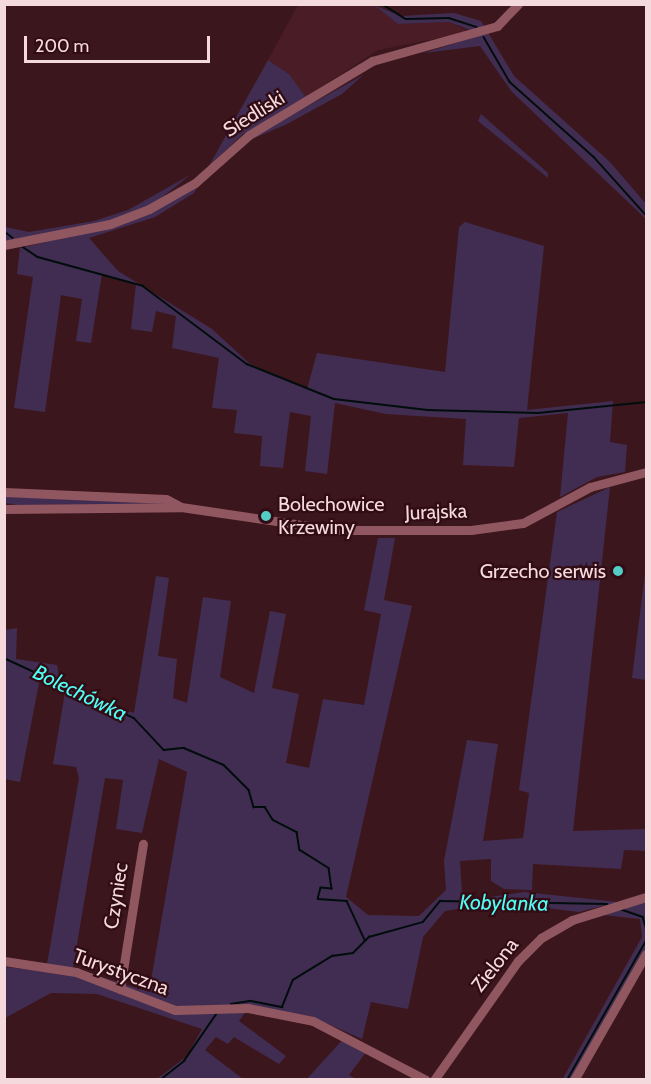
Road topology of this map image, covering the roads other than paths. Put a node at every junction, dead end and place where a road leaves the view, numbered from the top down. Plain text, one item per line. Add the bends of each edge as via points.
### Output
1 (518, 4) edge
2 (4, 245) edge
3 (646, 472) edge
4 (4, 492) edge
5 (181, 507) junction
6 (4, 508) edge
7 (143, 844) dead end
8 (646, 897) edge
9 (646, 954) edge
10 (4, 961) edge
11 (120, 989) junction
12 (426, 1080) edge
13 (434, 1080) edge
14 (574, 1080) edge

1 - 2 street, Siedliski via 496,26 372,62 249,135 195,183 149,209 110,224
3 - 5 street, Jurajska via 590,487 523,523 471,530 337,531
4 - 5 street, Jurajska via 166,498
5 - 6 street, Jurajska
7 - 11 street, Czyniec
8 - 13 street, Zielona via 572,920 527,952
9 - 14 street
10 - 11 street, Turystyczna via 76,972
11 - 12 street, Turystyczna via 175,1010 248,1008 313,1021

